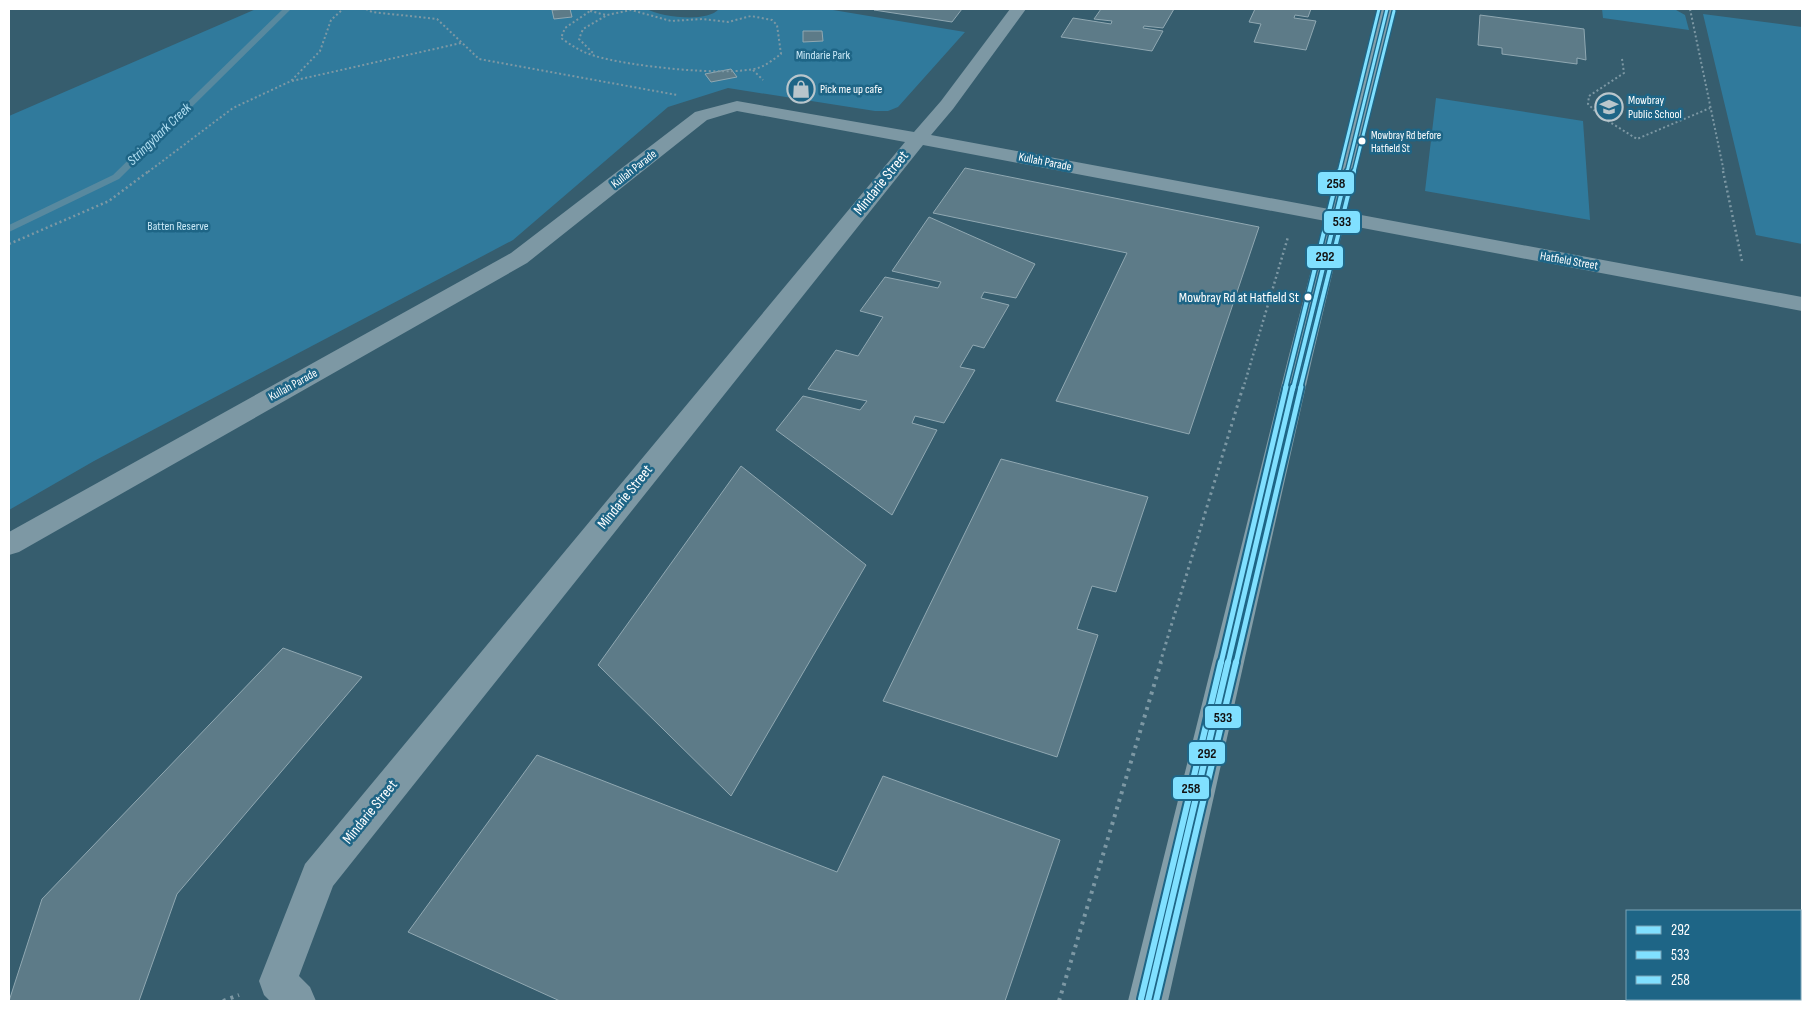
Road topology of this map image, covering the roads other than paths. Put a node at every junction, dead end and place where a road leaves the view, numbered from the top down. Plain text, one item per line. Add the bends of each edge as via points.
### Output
1 (1018, 9) edge
2 (1387, 9) edge
3 (917, 138) junction
4 (1336, 216) junction
5 (1802, 304) edge
6 (9, 546) edge
7 (296, 1001) edge
8 (1148, 1001) edge

1 - 3 street, Mindarie Street via 947,105
2 - 4 main road
3 - 4 street, Kullah Parade
3 - 6 street, Kullah Parade via 737,106 701,116 519,258
3 - 7 street, Mindarie Street via 318,876 278,981
4 - 5 street, Hatfield Street
4 - 8 main road

